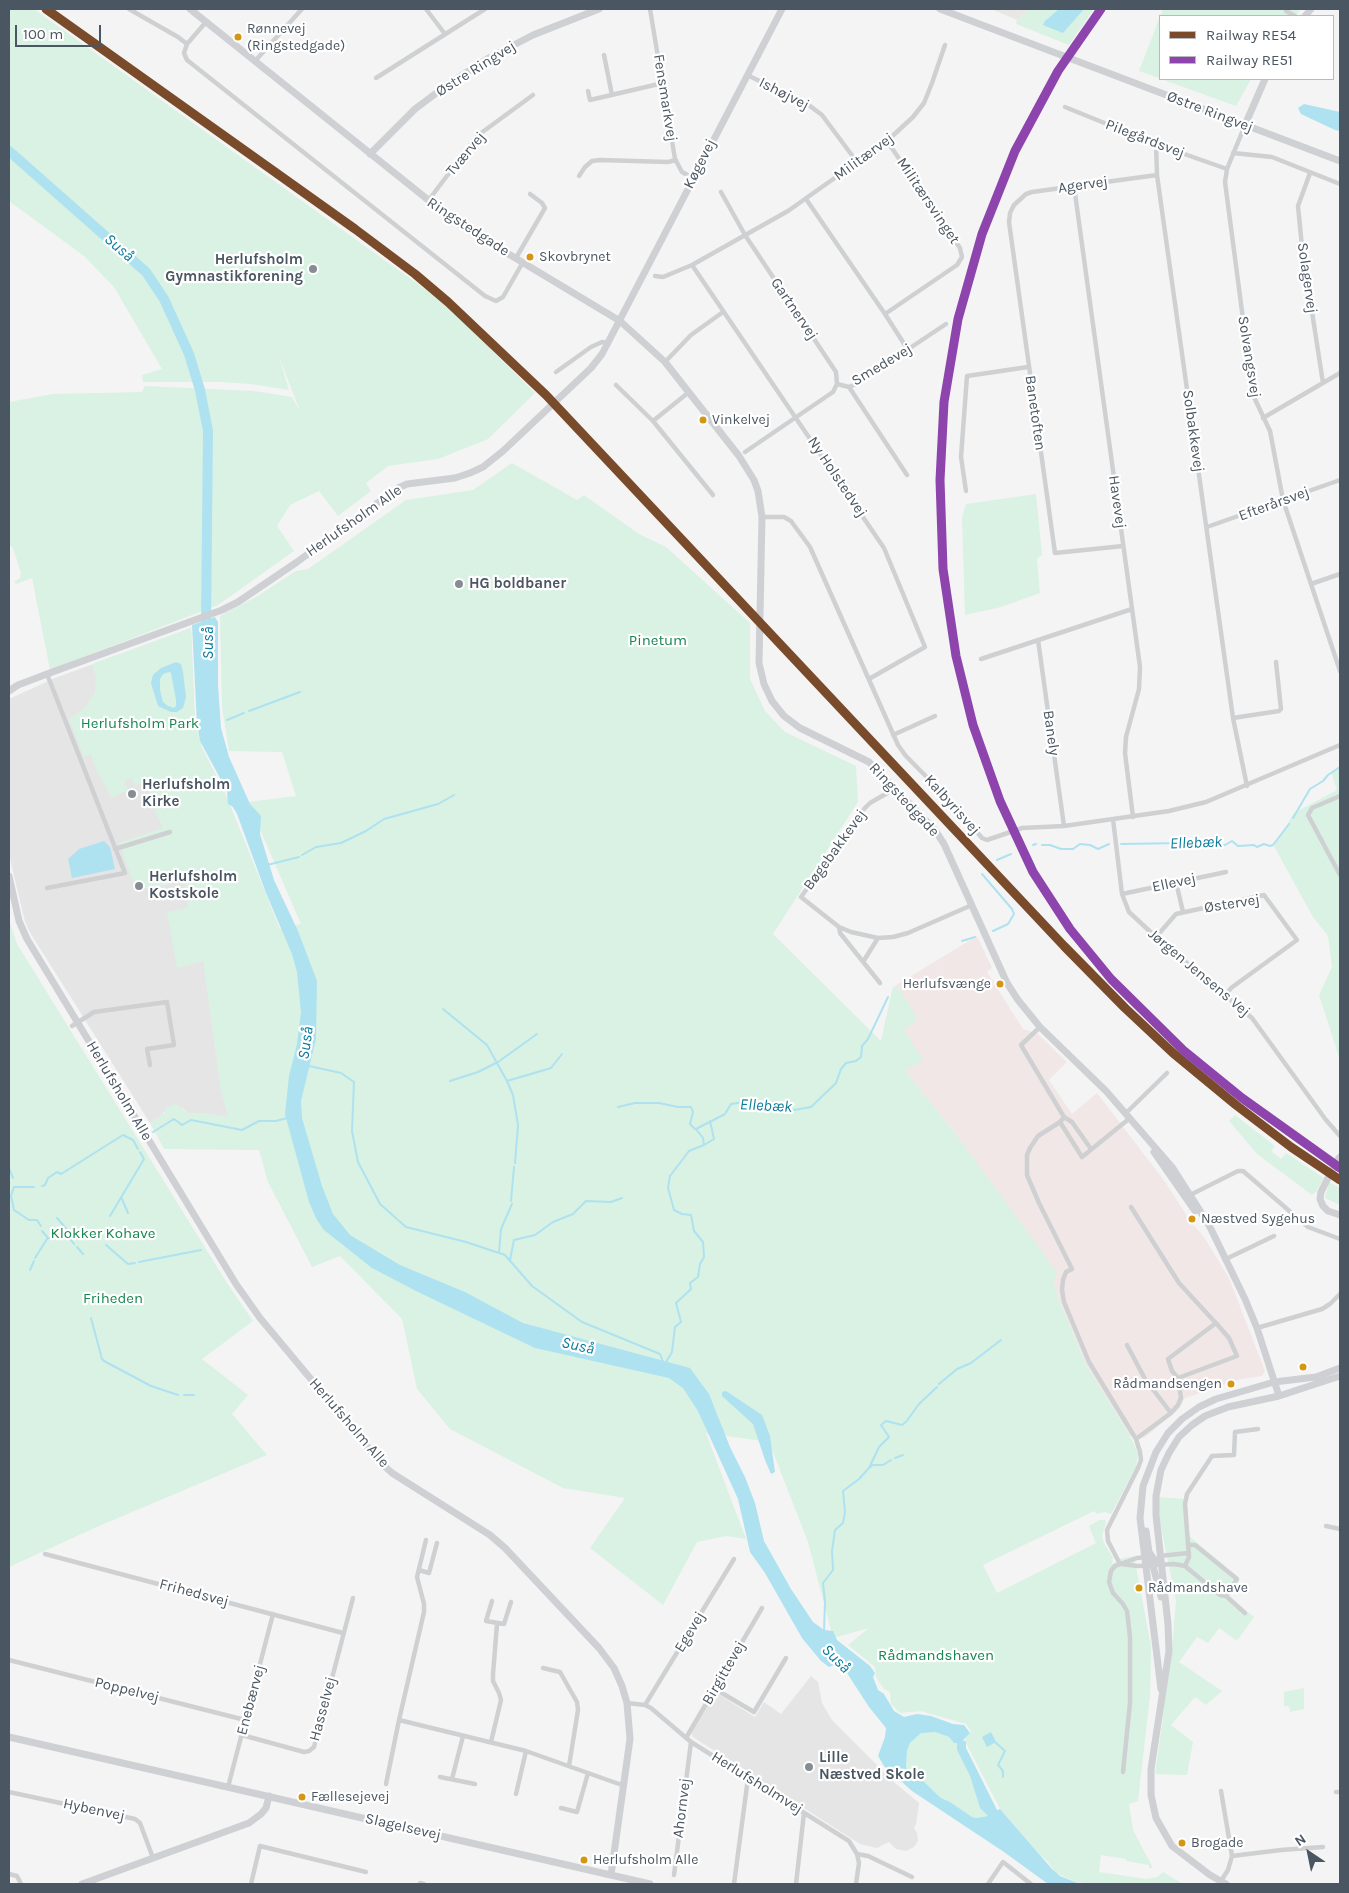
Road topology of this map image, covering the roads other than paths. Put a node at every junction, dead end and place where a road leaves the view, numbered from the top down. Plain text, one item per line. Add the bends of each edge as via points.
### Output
1 (129, 9) edge
2 (190, 9) edge
3 (302, 9) edge
4 (426, 9) edge
5 (485, 9) edge
6 (599, 9) edge
7 (650, 9) edge
8 (782, 9) edge
9 (940, 9) edge
10 (1286, 11) dead end
11 (1293, 15) edge
12 (206, 22) junction
13 (445, 34) junction
14 (186, 44) junction
15 (945, 45) dead end
16 (604, 55) dead end
17 (255, 61) junction
18 (746, 75) junction
19 (376, 78) dead end
20 (1265, 80) edge
21 (663, 84) junction
22 (588, 91) dead end
23 (533, 95) dead end
24 (612, 95) junction
25 (1064, 107) dead end
26 (1245, 125) junction
27 (887, 141) junction
28 (1156, 144) junction
29 (1233, 152) junction
30 (370, 154) junction
31 (676, 160) junction
32 (1340, 161) edge
33 (857, 162) junction
34 (1227, 169) junction
35 (1310, 173) junction
36 (1157, 175) junction
37 (579, 176) dead end
38 (693, 178) junction
39 (1340, 184) edge
40 (1074, 186) junction
41 (721, 192) dead end
42 (530, 194) dead end
43 (806, 199) junction
44 (428, 202) junction
45 (1014, 205) joint
46 (745, 236) junction
47 (519, 260) junction
48 (692, 265) junction
49 (655, 276) dead end
50 (723, 312) junction
51 (885, 314) junction
52 (620, 321) junction
53 (946, 324) dead end
54 (609, 343) junction
55 (908, 350) junction
56 (665, 362) junction
57 (1028, 367) junction
58 (556, 372) dead end
59 (1340, 373) edge
60 (1323, 383) junction
61 (837, 384) junction
62 (616, 385) dead end
63 (850, 387) junction
64 (689, 392) junction
65 (796, 418) junction
66 (1262, 418) junction
67 (653, 421) junction
68 (746, 452) dead end
69 (907, 474) dead end
70 (1340, 480) edge
71 (966, 492) dead end
72 (713, 495) dead end
73 (1284, 500) junction
74 (762, 517) junction
75 (1207, 527) junction
76 (1123, 546) junction
77 (1340, 574) edge
78 (1312, 584) junction
79 (1132, 609) junction
80 (1038, 640) junction
81 (981, 659) dead end
82 (1276, 662) dead end
83 (1340, 671) edge
84 (47, 674) junction
85 (869, 679) junction
86 (9, 691) edge
87 (935, 716) dead end
88 (1233, 718) junction
89 (893, 734) junction
90 (1340, 745) edge
91 (1247, 786) junction
92 (896, 788) junction
93 (1340, 796) edge
94 (1133, 817) junction
95 (1113, 820) junction
96 (1064, 826) junction
97 (170, 832) dead end
98 (116, 849) junction
99 (1226, 872) dead end
100 (1340, 875) edge
101 (9, 876) edge
102 (1176, 882) junction
103 (47, 888) dead end
104 (11, 893) edge
105 (1122, 894) junction
106 (972, 905) junction
107 (1183, 912) junction
108 (839, 926) junction
109 (1156, 937) junction
110 (878, 938) junction
111 (863, 962) junction
112 (880, 983) dead end
113 (1226, 994) junction
114 (75, 1024) junction
115 (1040, 1027) junction
116 (150, 1065) dead end
117 (1167, 1072) dead end
118 (1128, 1115) junction
119 (1064, 1117) junction
120 (1060, 1122) junction
121 (1145, 1136) junction
122 (1340, 1136) edge
123 (1091, 1149) junction
124 (1327, 1180) tunnel mouth
125 (1190, 1196) junction
126 (1131, 1207) dead end
127 (1340, 1215) edge
128 (1274, 1236) dead end
129 (1340, 1239) edge
130 (1217, 1242) junction
131 (1226, 1259) junction
132 (1340, 1294) edge
133 (1216, 1323) junction
134 (1257, 1328) junction
135 (1127, 1345) dead end
136 (1340, 1368) edge
137 (1340, 1376) edge
138 (1178, 1378) junction
139 (1274, 1382) junction
140 (1278, 1396) junction
141 (1171, 1413) junction
142 (1258, 1429) dead end
143 (1136, 1439) junction
144 (1326, 1526) dead end
145 (1340, 1529) edge
146 (426, 1540) dead end
147 (437, 1543) dead end
148 (1189, 1545) junction
149 (1189, 1553) junction
150 (45, 1554) dead end
151 (1160, 1556) junction
152 (1148, 1557) junction
153 (734, 1559) dead end
154 (1120, 1564) junction
155 (1153, 1566) junction
156 (1185, 1566) junction
157 (419, 1570) junction
158 (1226, 1596) junction
159 (353, 1598) dead end
160 (492, 1601) dead end
161 (511, 1602) dead end
162 (762, 1608) dead end
163 (1245, 1613) dead end
164 (273, 1614) junction
165 (497, 1624) junction
166 (343, 1633) junction
167 (786, 1658) dead end
168 (9, 1660) edge
169 (543, 1668) dead end
170 (715, 1689) junction
171 (1162, 1694) junction
172 (627, 1703) junction
173 (645, 1705) junction
174 (245, 1720) junction
175 (399, 1720) junction
176 (242, 1735) junction
177 (463, 1736) junction
178 (9, 1737) edge
179 (686, 1738) junction
180 (491, 1742) junction
181 (691, 1742) junction
182 (526, 1751) junction
183 (569, 1766) junction
184 (588, 1772) junction
185 (1123, 1772) dead end
186 (440, 1776) dead end
187 (748, 1778) junction
188 (452, 1779) junction
189 (386, 1784) dead end
190 (475, 1784) dead end
191 (625, 1784) junction
192 (228, 1787) junction
193 (1221, 1791) dead end
194 (9, 1792) edge
195 (516, 1794) dead end
196 (269, 1796) junction
197 (561, 1808) dead end
198 (804, 1813) junction
199 (1323, 1848) dead end
200 (857, 1854) junction
201 (1232, 1856) junction
202 (153, 1858) junction
203 (366, 1872) dead end
204 (9, 1874) edge
205 (611, 1875) junction
206 (674, 1875) dead end
207 (912, 1878) dead end
208 (637, 1883) edge
209 (1222, 1883) edge
210 (21, 1884) edge
211 (82, 1884) edge
212 (251, 1884) edge
213 (650, 1884) edge
214 (734, 1884) edge
215 (796, 1884) edge
216 (856, 1884) edge
217 (988, 1884) edge
218 (1031, 1884) edge

1 - 14 street
2 - 12 street, Ringstedgade
3 - 17 street
4 - 13 street
5 - 13 street
6 - 30 street, Østre Ringvej via 533,35 489,58 415,109
7 - 21 street, Fensmarkvej
8 - 18 street, Køgevej
9 - 26 street, Østre Ringvej
10 - 11 street
12 - 14 street
12 - 17 street, Ringstedgade
13 - 19 street
14 - 47 street via 184,53 187,60 485,296 496,301 503,297
15 - 27 street, Militærvej via 924,102
16 - 24 street
17 - 30 street, Ringstedgade
18 - 33 street, Ishøjvej via 806,103 822,115
18 - 38 street, Køgevej
20 - 26 street
21 - 24 street
21 - 31 street, Fensmarkvej
22 - 24 street via 590,100
23 - 44 street, Tværvej via 477,136
25 - 28 street, Pilegårdsvej
26 - 29 street, Solvangsvej
26 - 32 street, Østre Ringvej
27 - 33 street, Militærvej
27 - 51 street, Militærsvinget via 960,248 962,259 958,265
28 - 34 street, Pilegårdsvej
28 - 36 street, Solbakkevej
29 - 34 street, Solvangsvej
29 - 35 street via 1272,157
30 - 44 street, Ringstedgade
31 - 37 street via 592,161
31 - 38 street, Fensmarkvej via 682,172
33 - 43 street, Militærvej
34 - 66 street, Solvangsvej via 1225,182 1253,395
35 - 39 street
35 - 60 street, Solagervej via 1298,206
36 - 40 street, Agervej
36 - 75 street, Solbakkevej
38 - 52 street, Køgevej
40 - 45 street, Agervej via 1032,192
40 - 76 street, Havevej
41 - 46 street
42 - 47 street via 545,208
43 - 46 street, Militærvej
43 - 51 street
44 - 47 street, Ringstedgade
45 - 57 street, Banetoften via 1009,222
46 - 48 street, Militærvej
46 - 61 street, Gartnervej via 836,372
47 - 52 street, Ringstedgade
48 - 49 street, Militærvej via 663,277
48 - 50 street, Ny Holstedvej
50 - 56 street via 691,335
50 - 65 street, Ny Holstedvej
51 - 55 street
52 - 54 street, Herlufsholm Alle
52 - 56 street, Ringstedgade
53 - 55 street, Smedevej
54 - 58 street via 591,347
54 - 84 street, Herlufsholm Alle via 591,368 483,467 455,478 416,482 398,488 238,602
55 - 63 street, Smedevej
56 - 64 street, Ringstedgade
57 - 71 street via 968,376 961,457
57 - 76 street, Banetoften via 1055,553
59 - 60 street
60 - 66 street
61 - 63 street, Smedevej
61 - 65 street, Smedevej via 833,392
62 - 67 street
63 - 69 street
64 - 67 street
64 - 74 street, Ringstedgade via 748,470 758,491
65 - 68 street, Smedevej
65 - 85 street, Ny Holstedvej via 884,548 925,647
66 - 73 street, Solvangsvej via 1274,444
67 - 72 street
70 - 73 street, Efterårsvej
73 - 75 street, Efterårsvej
73 - 78 street, Solvangsvej
74 - 85 street, Kalbyrisvej via 784,517 791,521 810,547
74 - 92 street, Ringstedgade via 758,648 764,684 784,716 800,728 869,762
75 - 88 street, Solbakkevej
76 - 79 street, Havevej
77 - 78 street
78 - 83 street, Solvangsvej
79 - 80 street
79 - 94 street, Havevej via 1140,667 1139,689 1124,754
80 - 81 street
80 - 96 street, Banely
82 - 88 street via 1281,709
84 - 86 street, Herlufsholm Alle
84 - 98 street
85 - 89 street, Kalbyrisvej
87 - 89 street
88 - 91 street, Solbakkevej
89 - 96 street, Kalbyrisvej via 905,755 982,838 987,840 1022,828
90 - 91 street, Kalbyrisvej
91 - 94 street, Kalbyrisvej via 1206,802
92 - 106 street, Ringstedgade via 940,837
92 - 108 street, Bøgebakkevej via 864,809 801,897
93 - 100 street via 1312,808 1308,815
94 - 95 street, Kalbyrisvej
95 - 96 street, Kalbyrisvej
95 - 105 street, Jørgen Jensens Vej
97 - 98 street
98 - 103 street via 125,873
99 - 102 street, Ellevej
101 - 104 street, Herlufsholm Alle
102 - 105 street, Ellevej
102 - 107 street
104 - 114 street, Herlufsholm Alle via 27,939
105 - 109 street, Jørgen Jensens Vej via 1130,912
106 - 110 street via 908,933
106 - 115 street, Ringstedgade via 1008,983
107 - 109 street, Østervej via 1171,918
107 - 113 street, Østervej via 1264,895 1297,940
108 - 110 street
108 - 111 street via 840,933
109 - 113 street, Jørgen Jensens Vej
110 - 111 street
111 - 112 street
113 - 122 street, Jørgen Jensens Vej via 1261,1028
114 - 116 street via 94,1012 167,1002 174,1045 147,1049
114 - 172 street, Herlufsholm Alle via 260,1318 392,1473 490,1535 505,1548 599,1648 614,1668
115 - 118 street, Ringstedgade
115 - 119 street via 1021,1045
117 - 118 street
118 - 121 street, Ringstedgade
118 - 123 street
119 - 120 street
119 - 123 street via 1072,1122
120 - 123 street via 1082,1157
120 - 143 street via 1038,1136 1030,1148 1026,1175 1072,1269 1066,1272 1063,1280 1064,1302 1089,1362
121 - 125 street, Ringstedgade via 1172,1167
121 - 130 street via 1166,1172
124 - 127 street via 1321,1192 1322,1206
125 - 129 street via 1238,1171 1243,1172 1308,1228
125 - 130 street, Ringstedgade
126 - 133 street via 1179,1283
128 - 131 street
130 - 131 street, Ringstedgade
131 - 134 street, Ringstedgade
132 - 134 street via 1322,1309
133 - 138 street via 1168,1359
133 - 138 street via 1229,1338 1236,1356
134 - 139 street, Ringstedgade
135 - 141 street via 1145,1379
136 - 139 street via 1316,1377
137 - 140 street
138 - 141 street via 1181,1398
139 - 140 street, Ringstedgade
139 - 152 street via 1199,1407 1168,1433 1156,1452 1143,1486 1140,1518
140 - 151 street via 1216,1411 1179,1437 1161,1470 1156,1496
141 - 143 street
142 - 148 street via 1235,1432 1234,1456 1212,1456 1187,1494
143 - 154 street via 1141,1460 1107,1530 1108,1541
144 - 145 street
146 - 157 street
147 - 157 street via 429,1573
148 - 149 street
148 - 158 street via 1195,1545 1237,1579
149 - 151 street
149 - 156 street
150 - 164 street, Frihedsvej
151 - 152 street
151 - 155 street
152 - 154 street
152 - 155 street
153 - 173 street, Egevej
154 - 155 street
154 - 185 street via 1111,1571 1109,1582 1112,1593 1127,1611 1130,1637 1130,1703
155 - 156 street
155 - 171 street
155 - 171 street via 1168,1624
156 - 158 street via 1220,1595
157 - 175 street via 424,1612
158 - 163 street
159 - 166 street, Hasselvej
160 - 165 street via 486,1621
161 - 165 street via 504,1624
162 - 170 street, Birgittevej
164 - 166 street, Frihedsvej
164 - 174 street, Enebærvej
165 - 180 street via 493,1681 501,1700
166 - 176 street, Hasselvej via 314,1747 304,1752
167 - 170 street via 754,1712
168 - 174 street, Poppelvej
169 - 183 street via 560,1672 577,1702
170 - 179 street, Birgittevej
171 - 209 street via 1151,1769 1151,1795 1156,1818 1172,1846
172 - 173 street
172 - 191 street, Herlufsholm Alle via 630,1739
173 - 179 street, Herlufsholmvej
174 - 176 street, Enebærvej
175 - 177 street
175 - 189 street
176 - 192 street, Enebærvej
177 - 180 street
177 - 188 street
178 - 192 street, Slagelsevej
179 - 181 street, Herlufsholmvej
180 - 182 street
181 - 187 street, Herlufsholmvej
181 - 206 street, Ahornvej
182 - 183 street
182 - 195 street
183 - 184 street
184 - 191 street
184 - 197 street via 577,1812
186 - 188 street
187 - 198 street, Herlufsholmvej
187 - 214 street
188 - 190 street
191 - 205 street, Herlufsholm Alle
192 - 196 street, Slagelsevej
193 - 201 street
194 - 202 street, Hybenvej via 135,1819 140,1823
196 - 202 street via 266,1808 249,1823
196 - 205 street, Slagelsevej
198 - 200 street, Herlufsholmvej via 849,1840
198 - 215 street
199 - 201 street
200 - 207 street via 868,1856
200 - 216 street
201 - 209 street
202 - 211 street
203 - 212 street via 260,1846
204 - 210 street via 17,1876
205 - 208 street, Slagelsevej
208 - 213 street, Slagelsevej
217 - 218 street via 1003,1862

